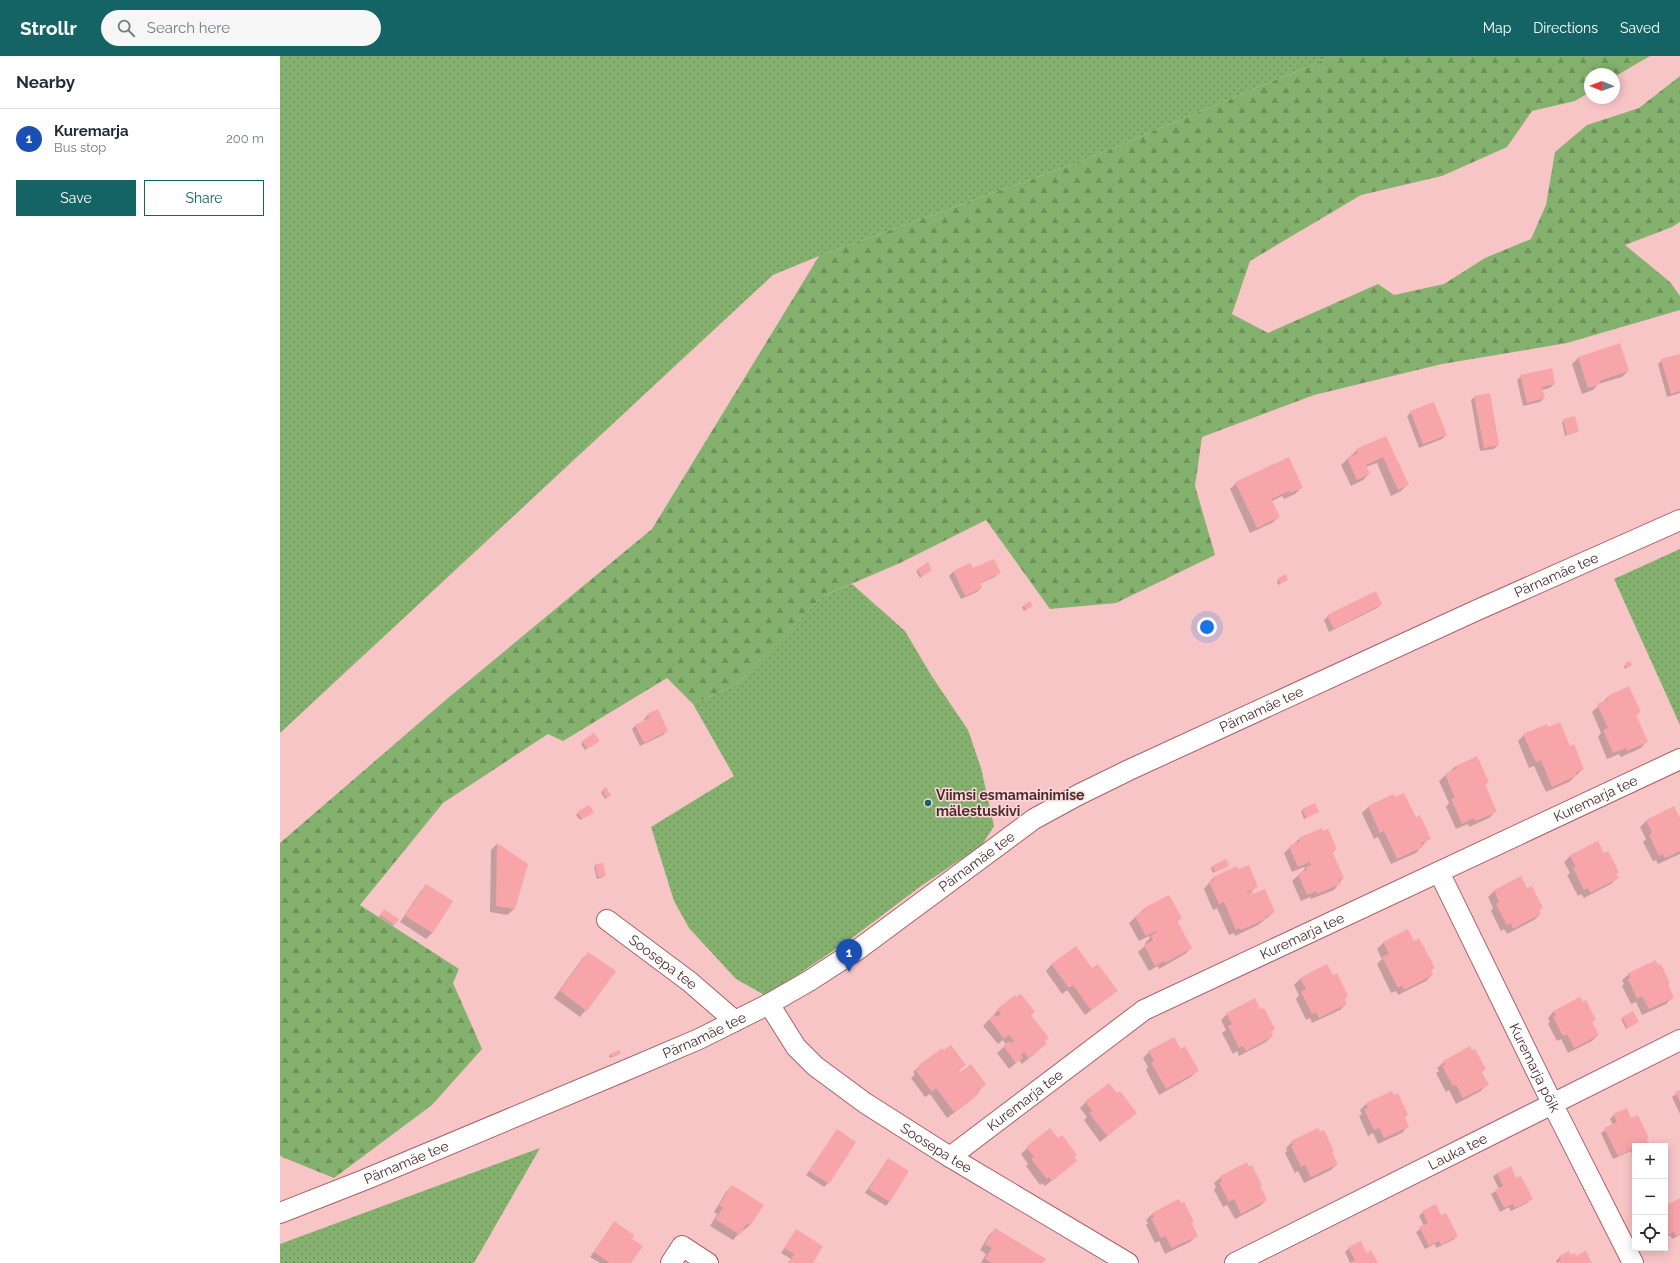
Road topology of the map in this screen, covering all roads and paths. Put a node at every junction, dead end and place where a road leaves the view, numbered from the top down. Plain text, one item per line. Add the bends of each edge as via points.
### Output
1 (1680, 520) edge
2 (1680, 759) edge
3 (1439, 872) junction
4 (607, 920) dead end
5 (769, 1004) junction
6 (735, 1021) junction
7 (1680, 1040) edge
8 (1553, 1104) junction
9 (950, 1157) junction
10 (280, 1213) edge
11 (671, 1263) edge
12 (708, 1263) edge
13 (1128, 1263) edge
14 (1235, 1263) edge
15 (1633, 1263) edge

1 - 5 street, Pärnamäe tee via 1475,611 1078,795 1034,819 860,948
2 - 3 street, Kuremarja tee
3 - 8 street, Kuremarja põik
3 - 9 street, Kuremarja tee via 1144,1010
4 - 6 street, Soosepa tee via 690,982
5 - 6 street, Pärnamäe tee
5 - 9 street, Soosepa tee via 796,1047 815,1066 865,1103
6 - 10 street, Pärnamäe tee via 616,1074
7 - 8 street, Lauka tee
8 - 14 street, Lauka tee
8 - 15 street, Kuremarja põik
9 - 13 street, Soosepa tee
11 - 12 street via 682,1246

